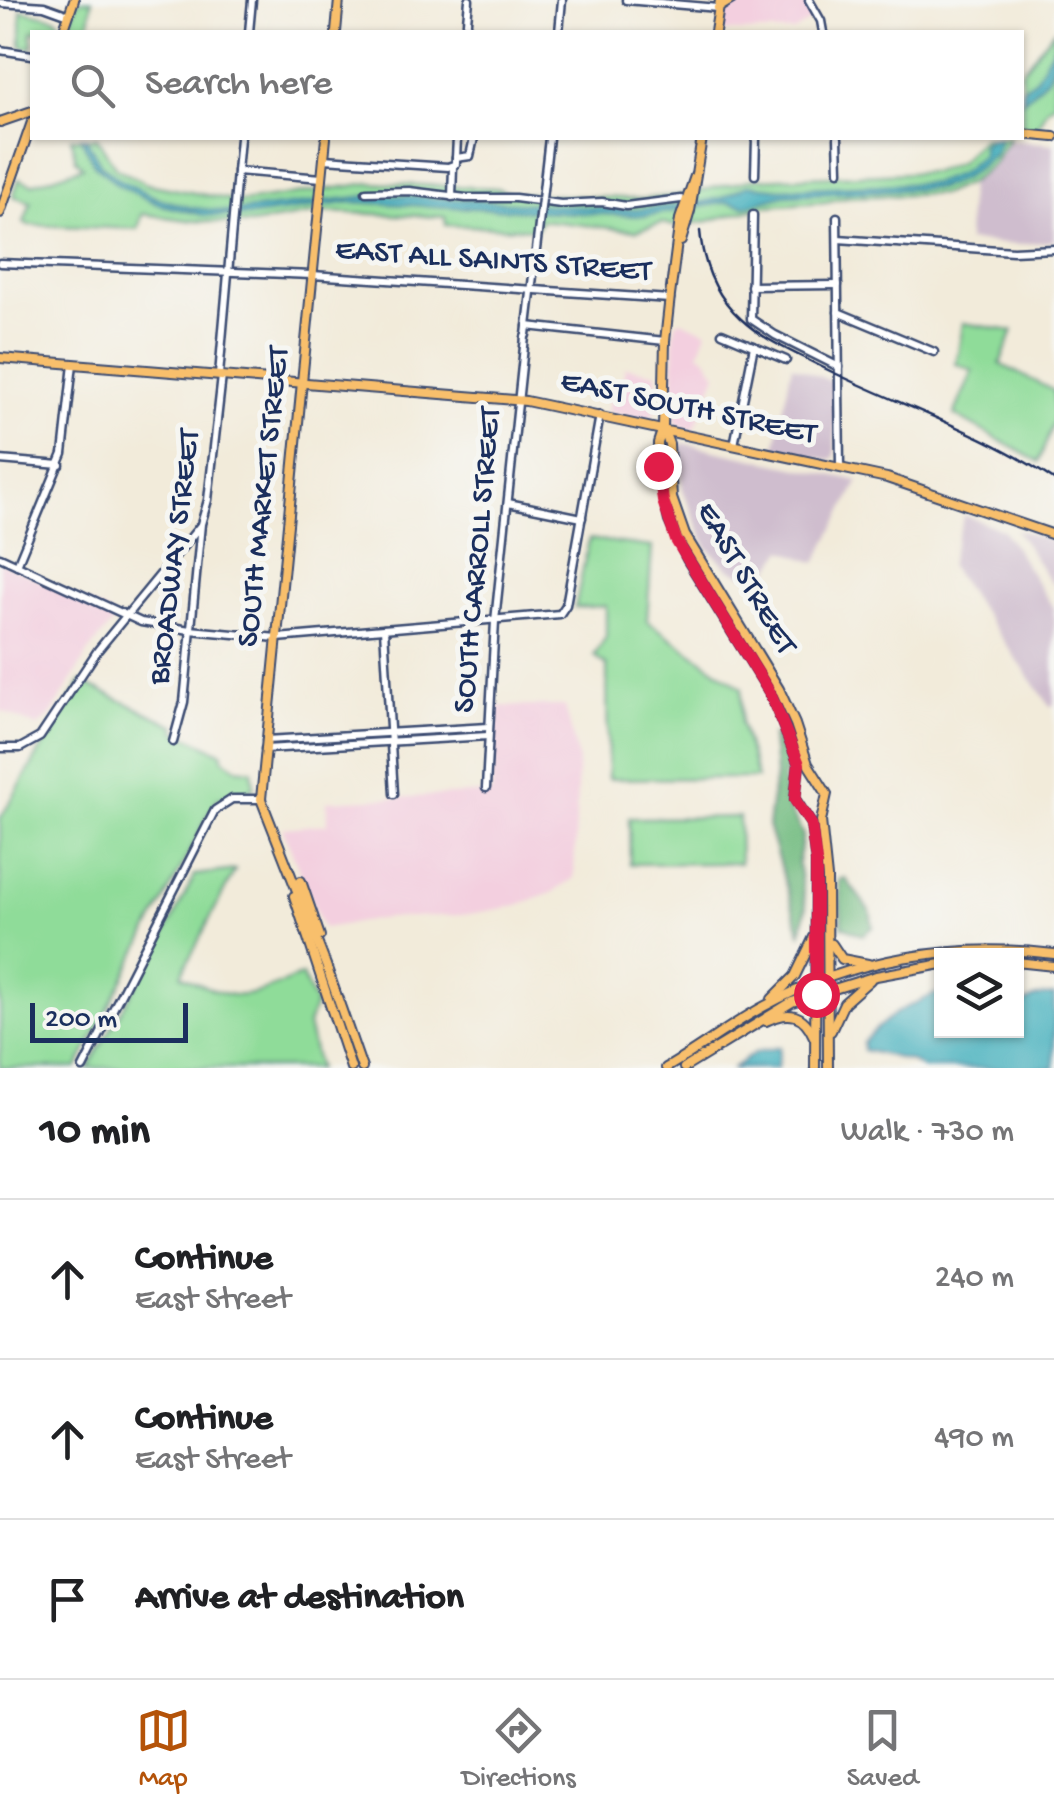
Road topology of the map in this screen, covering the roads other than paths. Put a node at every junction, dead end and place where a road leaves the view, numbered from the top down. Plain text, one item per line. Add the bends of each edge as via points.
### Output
1 (74, 0) edge
2 (252, 0) edge
3 (339, 0) edge
4 (469, 0) edge
5 (562, 0) edge
6 (626, 0) edge
7 (731, 0) edge
8 (809, 0) edge
9 (0, 3) edge
10 (719, 4) edge
11 (69, 15) junction
12 (64, 30) edge
13 (249, 30) edge
14 (336, 30) edge
15 (466, 30) edge
16 (559, 30) edge
17 (715, 30) edge
18 (822, 30) edge
19 (0, 50) edge
20 (30, 54) edge
21 (30, 113) edge
22 (0, 122) edge
23 (30, 128) edge
24 (1024, 134) edge
25 (1054, 137) edge
26 (240, 140) edge
27 (326, 140) edge
28 (458, 140) edge
29 (474, 140) edge
30 (549, 140) edge
31 (702, 140) edge
32 (756, 140) edge
33 (838, 140) edge
34 (324, 159) junction
35 (455, 162) junction
36 (237, 171) junction
37 (839, 171) dead end
38 (755, 175) dead end
39 (322, 178) junction
40 (366, 192) dead end
41 (452, 197) junction
42 (686, 206) junction
43 (0, 213) edge
44 (753, 215) dead end
45 (838, 217) dead end
46 (838, 239) junction
47 (1054, 249) edge
48 (0, 262) edge
49 (228, 271) junction
50 (312, 275) junction
51 (838, 285) junction
52 (750, 286) junction
53 (531, 289) junction
54 (670, 299) junction
55 (838, 312) junction
56 (526, 333) junction
57 (722, 333) dead end
58 (665, 340) junction
59 (754, 346) junction
60 (934, 352) dead end
61 (0, 358) edge
62 (786, 360) dead end
63 (73, 364) junction
64 (839, 368) junction
65 (220, 375) junction
66 (302, 382) junction
67 (520, 400) junction
68 (600, 415) junction
69 (663, 428) junction
70 (734, 444) junction
71 (0, 460) edge
72 (60, 465) junction
73 (840, 467) junction
74 (508, 503) junction
75 (582, 518) junction
76 (201, 524) junction
77 (1054, 535) edge
78 (0, 557) edge
79 (17, 565) junction
80 (124, 615) junction
81 (494, 621) junction
82 (384, 628) junction
83 (190, 630) junction
84 (276, 638) junction
85 (488, 732) junction
86 (390, 738) junction
87 (173, 742) dead end
88 (266, 745) junction
89 (0, 748) edge
90 (818, 782) junction
91 (797, 787) junction
92 (486, 788) dead end
93 (394, 794) dead end
94 (261, 799) junction
95 (823, 806) junction
96 (801, 809) junction
97 (283, 858) junction
98 (301, 881) dead end
99 (816, 928) junction
100 (828, 929) junction
101 (1054, 954) edge
102 (1024, 963) edge
103 (873, 964) junction
104 (326, 965) junction
105 (934, 965) edge
106 (1054, 966) edge
107 (876, 976) junction
108 (828, 979) junction
109 (816, 983) junction
110 (828, 990) junction
111 (816, 994) junction
112 (766, 1005) junction
113 (828, 1040) junction
114 (816, 1043) junction
115 (714, 1049) junction
116 (84, 1068) edge
117 (351, 1068) edge
118 (362, 1068) edge
119 (666, 1068) edge
120 (684, 1068) edge
121 (816, 1068) edge
122 (828, 1068) edge

1 - 11 main road
2 - 13 street
3 - 14 main road
4 - 15 street
5 - 16 street
6 - 10 street
7 - 10 main road
8 - 18 street
9 - 11 street
10 - 17 main road
11 - 12 main road
19 - 20 street
21 - 22 main road
23 - 43 main road
24 - 25 main road
26 - 36 street, BROADWAY STREET
27 - 34 main road, SOUTH MARKET STREET
28 - 35 street
29 - 35 street via 470,156
30 - 53 street, SOUTH CARROLL STREET, bridge
31 - 42 main road
32 - 38 street
33 - 37 street
34 - 35 street
34 - 39 main road, SOUTH MARKET STREET
35 - 41 street
36 - 39 street
36 - 49 street, BROADWAY STREET
39 - 50 main road, SOUTH MARKET STREET
40 - 41 street
41 - 42 street
42 - 54 main road
44 - 52 street
45 - 46 street
46 - 47 street
46 - 51 street
48 - 49 street, EAST ALL SAINTS STREET
49 - 50 street, EAST ALL SAINTS STREET
49 - 65 street, BROADWAY STREET
50 - 53 street, EAST ALL SAINTS STREET
50 - 66 main road, SOUTH MARKET STREET
51 - 52 street
51 - 55 street
52 - 64 street via 750,319
53 - 54 street, EAST ALL SAINTS STREET
53 - 56 street, SOUTH CARROLL STREET
54 - 58 main road
55 - 60 street
55 - 64 street
56 - 58 street
56 - 67 street, SOUTH CARROLL STREET
57 - 59 street
58 - 69 main road
59 - 62 street
59 - 70 street
61 - 63 main road, EAST SOUTH STREET
63 - 65 main road, EAST SOUTH STREET
63 - 72 street
64 - 73 street
65 - 66 main road, EAST SOUTH STREET
65 - 76 street, BROADWAY STREET
66 - 67 main road, EAST SOUTH STREET
66 - 84 main road, SOUTH MARKET STREET
67 - 68 main road, EAST SOUTH STREET
67 - 74 street, SOUTH CARROLL STREET
68 - 69 main road, EAST SOUTH STREET
68 - 75 street
69 - 70 main road, EAST SOUTH STREET
69 - 90 main road, EAST STREET via 684,535 779,689
69 - 91 main road, EAST STREET via 658,466 668,521 780,712 799,764
70 - 73 main road, EAST SOUTH STREET
71 - 72 street
72 - 79 street
73 - 77 main road, EAST SOUTH STREET
74 - 75 street
74 - 81 street, SOUTH CARROLL STREET
75 - 81 street via 564,612
76 - 80 street
76 - 83 street, BROADWAY STREET
78 - 79 street
79 - 80 street
80 - 83 street
80 - 89 street via 40,737 20,748
81 - 82 street
81 - 85 street, SOUTH CARROLL STREET
82 - 84 street
82 - 86 street
83 - 84 street
83 - 87 street, BROADWAY STREET
84 - 88 main road, SOUTH MARKET STREET
85 - 86 street
85 - 92 street, SOUTH CARROLL STREET
86 - 88 street
86 - 93 street
88 - 94 main road, SOUTH MARKET STREET
90 - 91 main road
90 - 95 main road via 827,794
91 - 96 main road
94 - 97 main road, SOUTH MARKET STREET
94 - 116 street via 232,799 216,810
95 - 96 main road
95 - 100 main road
96 - 99 main road via 812,831
97 - 104 main road, SOUTH MARKET STREET
97 - 117 main road, SOUTH MARKET STREET
98 - 104 main road
99 - 109 main road
99 - 112 main road via 803,964
100 - 103 main road via 842,960
100 - 108 main road
101 - 103 main road via 972,949
102 - 106 main road
103 - 108 main road
104 - 118 main road, SOUTH MARKET STREET
105 - 107 main road
107 - 110 main road
107 - 113 main road via 844,1003
108 - 109 main road
108 - 110 main road
109 - 111 main road
109 - 112 main road
110 - 111 main road
110 - 113 main road
111 - 114 main road
111 - 115 main road via 772,1012
112 - 119 main road
113 - 122 main road
114 - 115 main road via 807,1022 785,1014
114 - 121 main road
115 - 120 main road

